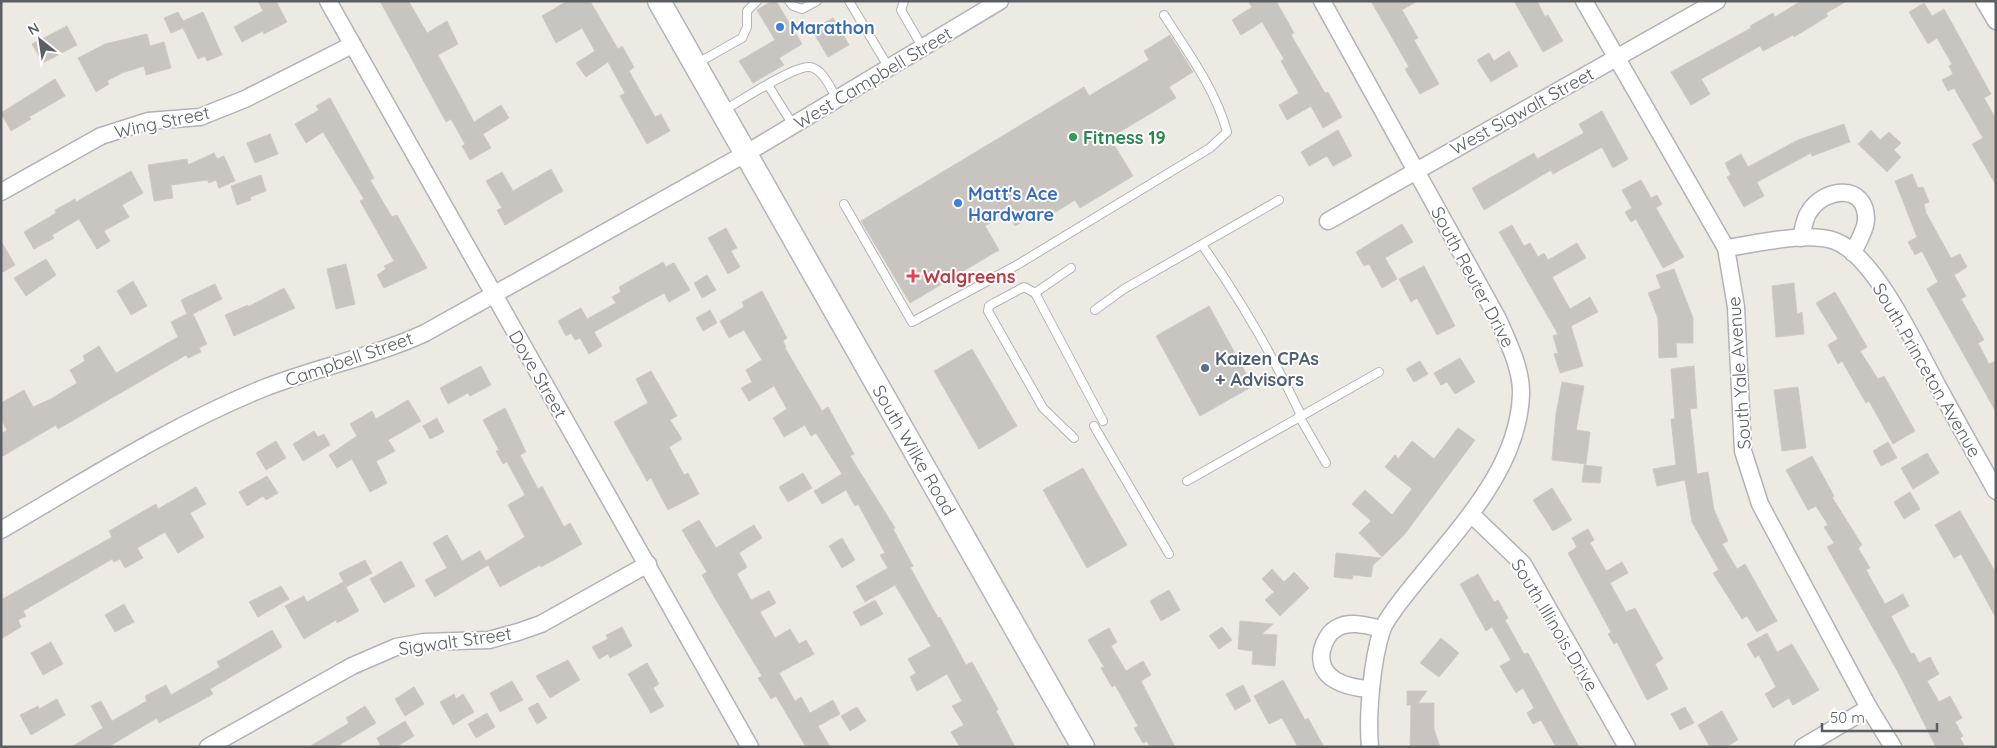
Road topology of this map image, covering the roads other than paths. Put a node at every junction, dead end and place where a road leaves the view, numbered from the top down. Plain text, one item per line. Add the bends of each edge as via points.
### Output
1 (328, 1) edge
2 (757, 1) edge
3 (789, 1) edge
4 (817, 1) edge
5 (849, 1) edge
6 (904, 1) edge
7 (1000, 1) edge
8 (1322, 1) edge
9 (1584, 1) edge
10 (1717, 1) edge
11 (1984, 1) edge
12 (663, 2) edge
13 (1164, 15) dead end
14 (1996, 21) edge
15 (352, 45) junction
16 (923, 48) junction
17 (1617, 58) junction
18 (695, 65) junction
19 (889, 68) junction
20 (768, 85) junction
21 (837, 99) junction
22 (722, 112) junction
23 (793, 125) junction
24 (746, 154) junction
25 (1416, 171) junction
26 (1, 192) edge
27 (1279, 200) dead end
28 (844, 204) dead end
29 (1328, 221) dead end
30 (1801, 238) junction
31 (1202, 245) junction
32 (1726, 248) junction
33 (1854, 253) junction
34 (1071, 268) dead end
35 (1035, 292) junction
36 (493, 296) junction
37 (1095, 310) dead end
38 (1379, 372) dead end
39 (1300, 416) junction
40 (1103, 421) dead end
41 (1094, 426) dead end
42 (1074, 438) dead end
43 (1326, 463) dead end
44 (1187, 481) dead end
45 (1996, 491) edge
46 (1471, 514) junction
47 (1, 530) edge
48 (1169, 554) dead end
49 (648, 564) junction
50 (1382, 629) junction
51 (1371, 689) junction
52 (1869, 708) junction
53 (208, 747) edge
54 (750, 747) edge
55 (1083, 747) edge
56 (1370, 747) edge
57 (1627, 747) edge
58 (1803, 747) edge
59 (1893, 747) edge

1 - 15 street, Dove Street
2 - 18 lane via 747,11 747,27 742,38
3 - 4 lane via 802,9
5 - 19 lane
6 - 16 lane via 901,10
7 - 16 street, West Campbell Street
8 - 25 street, South Reuter Drive
9 - 17 street, South Yale Avenue
10 - 17 street, West Sigwalt Street
11 - 14 street
12 - 18 main road, South Wilke Road
13 - 28 lane via 1219,108 1227,132 1210,148 1017,265 912,322
15 - 26 street, Wing Street via 245,99 200,116 148,121 100,136
15 - 36 street, Dove Street
16 - 19 street, West Campbell Street
17 - 25 street, West Sigwalt Street
17 - 32 street, South Yale Avenue
18 - 22 main road, South Wilke Road
19 - 21 street, West Campbell Street
20 - 21 lane via 796,70 810,67 822,74
20 - 22 lane
20 - 23 lane
21 - 23 street, West Campbell Street
22 - 24 main road, South Wilke Road
23 - 24 street, West Campbell Street
24 - 36 street, Campbell Street
24 - 55 main road, South Wilke Road
25 - 29 street, West Sigwalt Street
25 - 46 street, South Reuter Drive via 1498,319 1514,358 1521,394 1515,436 1500,469
27 - 31 lane
30 - 32 street, South Princeton Avenue
30 - 33 street, South Princeton Avenue via 1835,241
30 - 33 street via 1808,212 1824,196 1843,191 1858,198 1865,210 1867,222
31 - 37 lane via 1124,289
31 - 39 lane via 1239,297
32 - 52 street, South Yale Avenue via 1736,307 1742,451 1760,504
33 - 45 street, South Princeton Avenue via 1889,298
34 - 35 lane
35 - 40 lane
35 - 42 lane via 1024,287 989,306 988,311 1044,408
36 - 47 street, Campbell Street via 396,346 265,388 171,431
36 - 49 street, Dove Street
38 - 39 lane
39 - 43 lane
39 - 44 lane
41 - 48 lane
46 - 50 street, South Reuter Drive
46 - 57 street, South Illinois Drive via 1523,564
49 - 53 street, Sigwalt Street via 541,624 518,632 489,640 424,642 396,647 352,666
49 - 54 street, Dove Street
50 - 51 street, South Reuter Drive
50 - 51 street via 1360,624 1337,627 1323,647 1323,668 1330,677 1354,689
51 - 56 street, South Reuter Drive
52 - 58 street
52 - 59 street, South Yale Avenue

